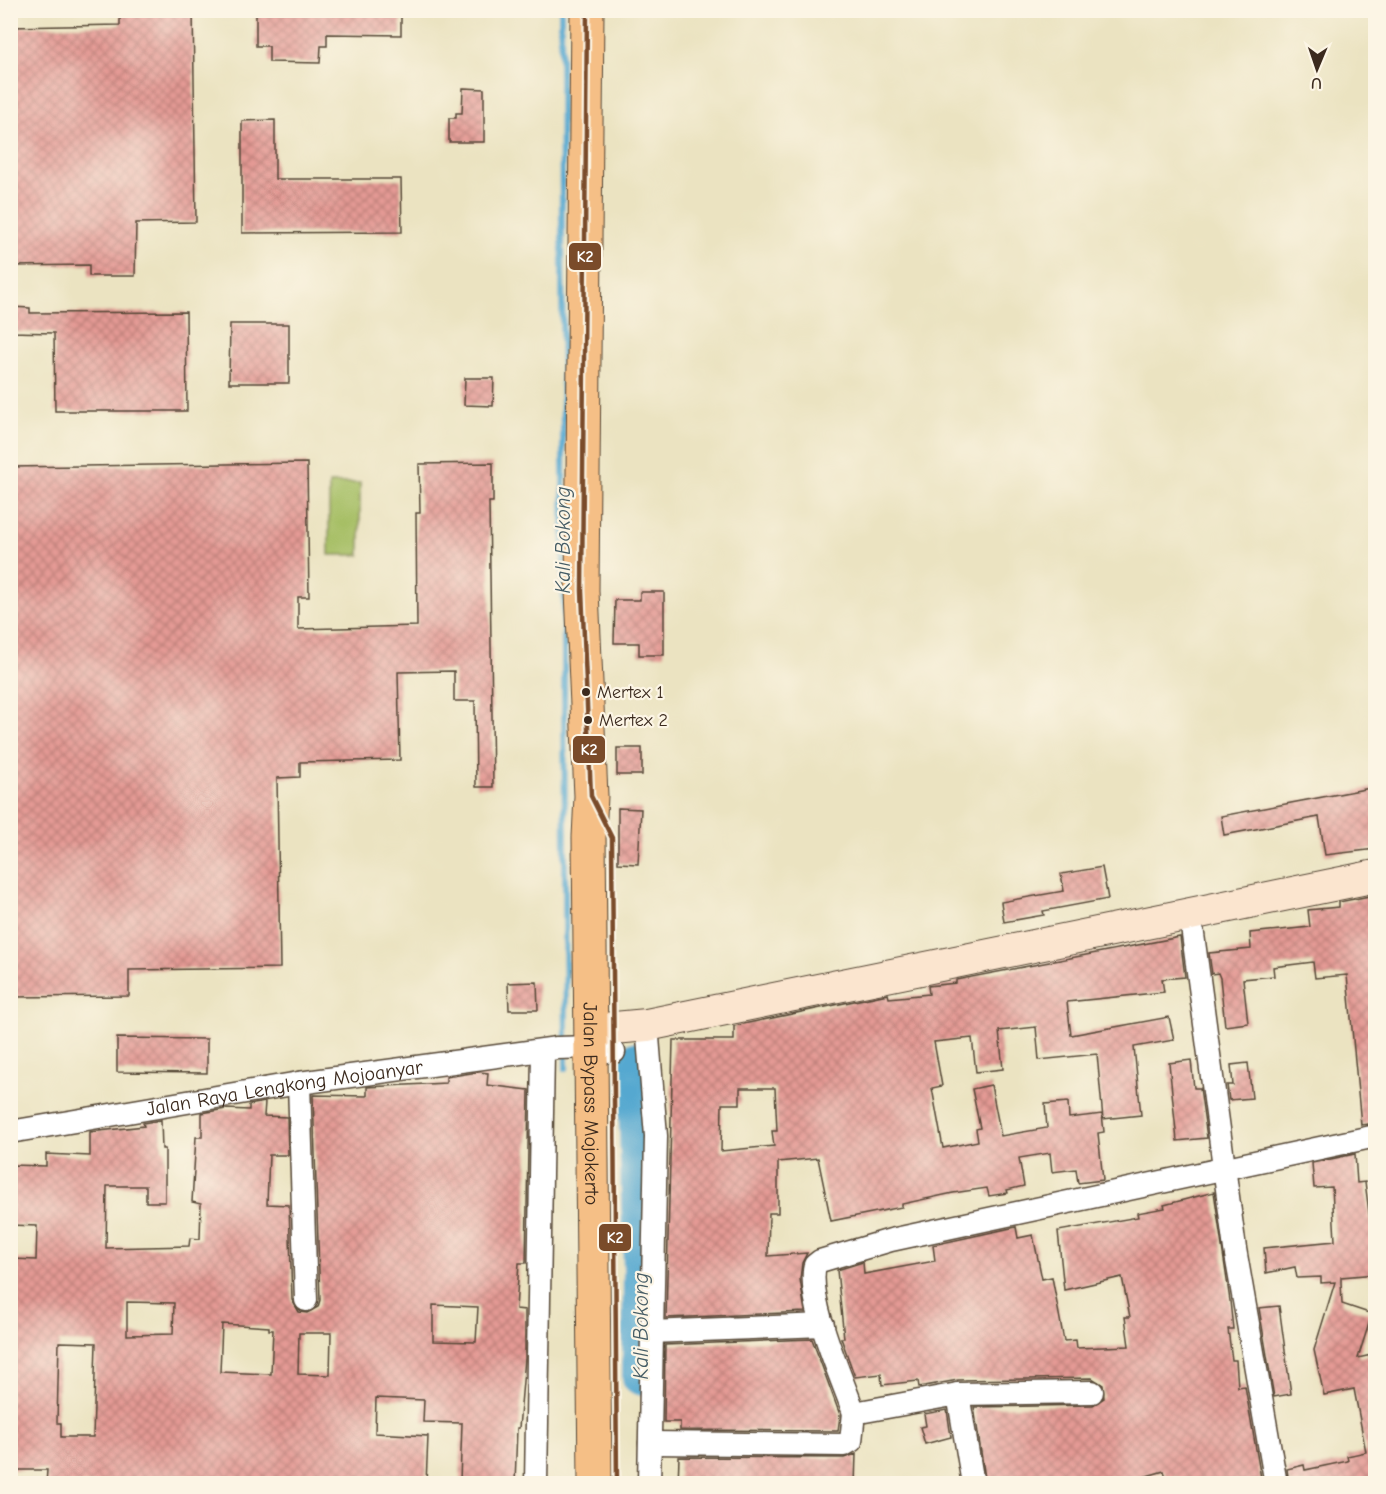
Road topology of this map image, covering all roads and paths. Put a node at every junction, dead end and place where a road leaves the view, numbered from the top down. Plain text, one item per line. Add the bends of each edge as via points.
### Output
1 (587, 10) edge
2 (1376, 876) edge
3 (1190, 912) junction
4 (647, 1025) junction
5 (599, 1040) junction
6 (550, 1049) junction
7 (299, 1083) junction
8 (10, 1132) edge
9 (1376, 1136) edge
10 (1224, 1168) junction
11 (306, 1300) dead end
12 (823, 1325) junction
13 (651, 1332) junction
14 (1092, 1392) dead end
15 (958, 1394) junction
16 (854, 1413) junction
17 (650, 1443) junction
18 (536, 1484) edge
19 (595, 1484) edge
20 (617, 1484) edge
21 (649, 1484) edge
22 (973, 1484) edge
23 (1276, 1484) edge

1 - 5 highway, Jalan Bypass Mojokerto via 582,591
2 - 3 main road
3 - 4 main road
3 - 10 street
4 - 5 main road
4 - 13 street via 656,1136
5 - 6 street, Jalan Raya Lengkong Mojoanyar
5 - 19 highway, Jalan Bypass Mojokerto
5 - 20 highway, Jalan Bypass Mojokerto
6 - 7 street, Jalan Raya Lengkong Mojoanyar
6 - 18 street
7 - 8 street, Jalan Raya Lengkong Mojoanyar
7 - 11 street
9 - 10 street
10 - 12 street via 891,1240 820,1261 815,1265 813,1278
10 - 23 street
12 - 13 street
12 - 16 street
13 - 17 street
14 - 15 street
15 - 16 street
15 - 22 street
16 - 17 street via 851,1441 844,1445
17 - 21 street

